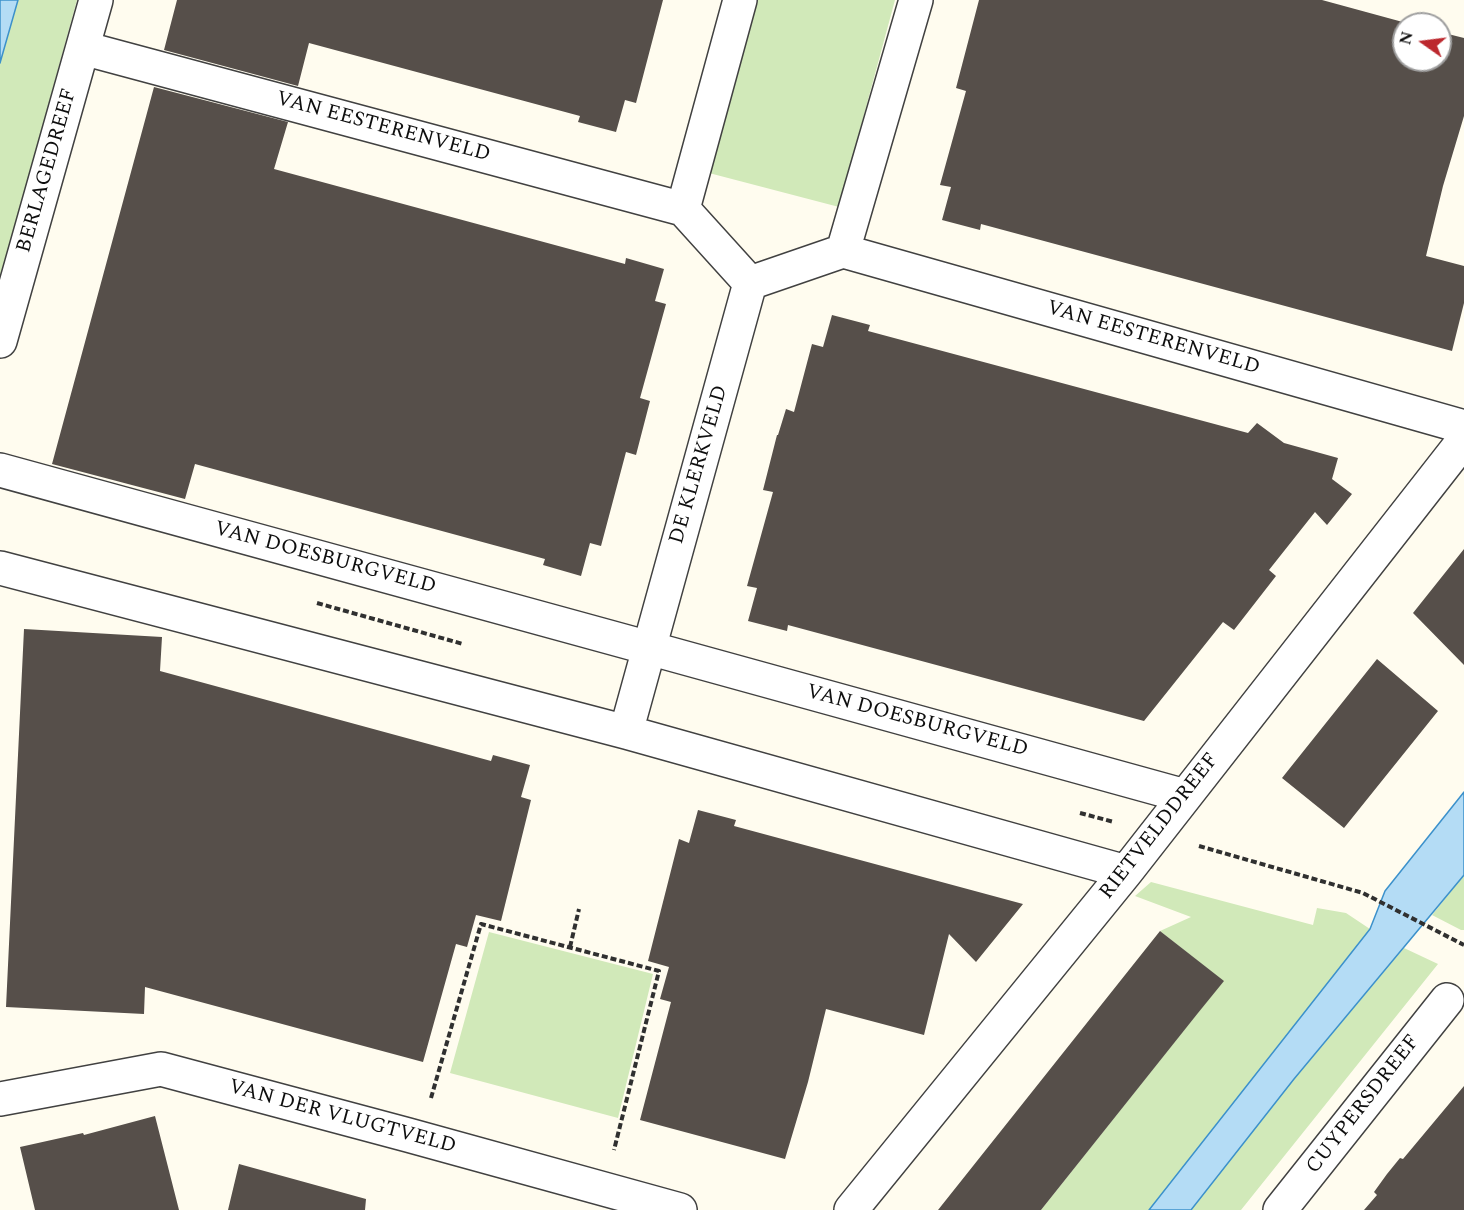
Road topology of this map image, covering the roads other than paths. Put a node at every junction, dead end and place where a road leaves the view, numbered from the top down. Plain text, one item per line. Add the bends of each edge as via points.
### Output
1 (96, 0) edge
2 (740, 0) edge
3 (916, 0) edge
4 (83, 48) junction
5 (683, 209) junction
6 (843, 251) junction
7 (750, 283) junction
8 (0, 341) edge
9 (1464, 427) edge
10 (1464, 440) edge
11 (0, 470) edge
12 (0, 568) edge
13 (649, 648) junction
14 (626, 732) junction
15 (1185, 796) junction
16 (1126, 872) junction
17 (1447, 1000) dead end
18 (0, 1099) edge
19 (680, 1210) edge
20 (851, 1210) edge
21 (1280, 1210) edge

1 - 4 street, BERLAGEDREEF
2 - 5 street
3 - 6 street
4 - 5 street, VAN EESTERENVELD
4 - 8 street, BERLAGEDREEF
5 - 7 street
6 - 7 street
6 - 9 street, VAN EESTERENVELD
7 - 13 street, DE KLERKVELD
10 - 15 street, RIETVELDDREEF
11 - 13 street, VAN DOESBURGVELD
12 - 14 street
13 - 14 street
13 - 15 street, VAN DOESBURGVELD
14 - 16 street
15 - 16 street, RIETVELDDREEF
16 - 20 street, RIETVELDDREEF
17 - 21 street, CUYPERSDREEF
18 - 19 street, VAN DER VLUGTVELD via 161,1069

